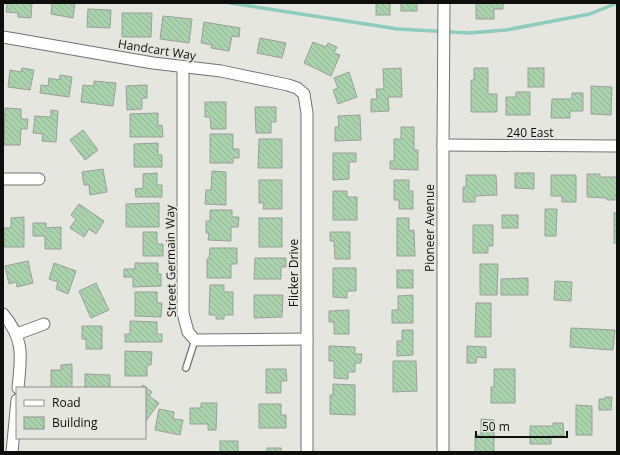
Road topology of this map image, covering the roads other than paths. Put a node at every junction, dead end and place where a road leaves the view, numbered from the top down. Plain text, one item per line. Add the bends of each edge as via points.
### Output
1 (444, 3) edge
2 (3, 37) edge
3 (183, 68) junction
4 (304, 94) joint
5 (443, 145) junction
6 (617, 146) edge
7 (39, 179) dead end
8 (3, 180) edge
9 (3, 314) edge
10 (44, 324) dead end
11 (17, 334) junction
12 (307, 339) junction
13 (195, 340) junction
14 (186, 368) dead end
15 (18, 387) edge
16 (16, 410) edge
17 (12, 452) edge
18 (307, 452) edge
19 (443, 452) edge

1 - 5 street, Pioneer Avenue
2 - 3 street, Handcart Way
3 - 4 street, Handcart Way via 221,71 288,85
3 - 13 street, Street Germain Way via 183,313 188,332
4 - 12 street, Flicker Drive via 307,113
5 - 6 street, 240 East
5 - 19 street, Pioneer Avenue
7 - 8 street
9 - 11 street
10 - 11 street
11 - 15 street via 21,362
12 - 13 street
12 - 18 street, Flicker Drive
13 - 14 lane
16 - 17 street

